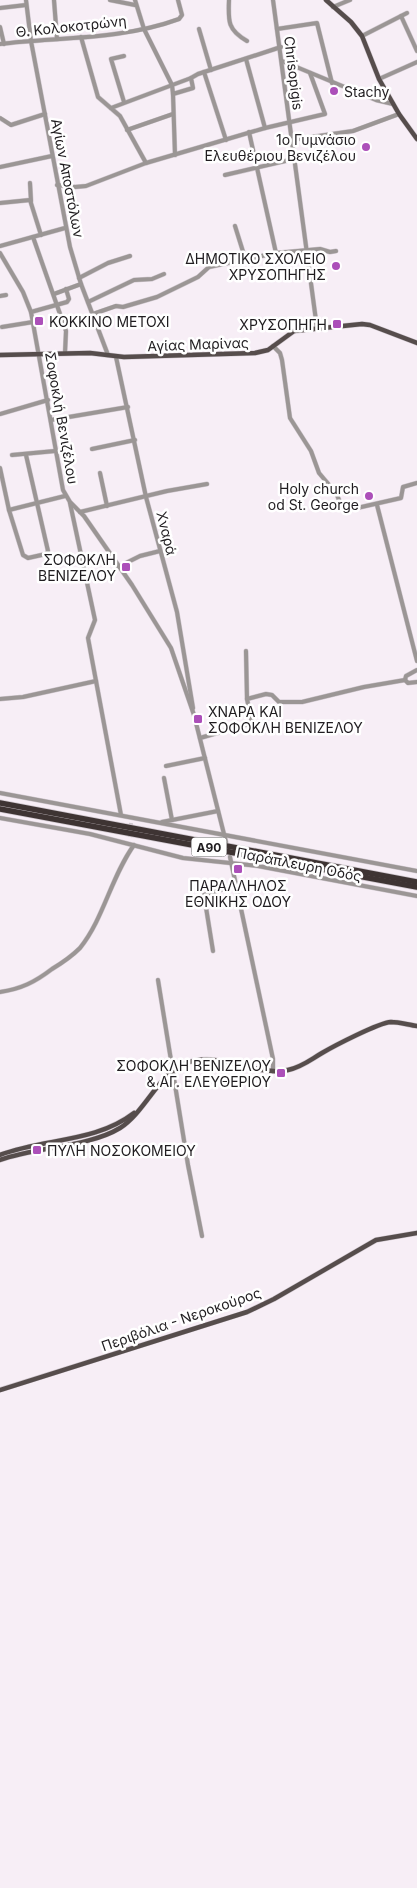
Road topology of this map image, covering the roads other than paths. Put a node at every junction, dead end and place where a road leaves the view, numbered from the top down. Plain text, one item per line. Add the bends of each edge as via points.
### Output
1 (54, 0) edge
2 (110, 0) edge
3 (178, 0) edge
4 (229, 0) edge
5 (272, 0) edge
6 (326, 0) edge
7 (350, 0) edge
8 (26, 2) edge
9 (135, 2) edge
10 (333, 6) junction
11 (0, 8) edge
12 (407, 13) dead end
13 (401, 16) junction
14 (0, 27) edge
15 (144, 28) junction
16 (199, 29) dead end
17 (277, 30) junction
18 (362, 36) junction
19 (81, 37) junction
20 (57, 39) junction
21 (247, 41) dead end
22 (31, 42) junction
23 (2, 44) edge
24 (281, 47) junction
25 (417, 51) edge
26 (124, 56) dead end
27 (246, 59) junction
28 (282, 61) junction
29 (417, 62) edge
30 (211, 70) junction
31 (204, 72) junction
32 (310, 73) junction
33 (191, 78) junction
34 (379, 79) junction
35 (332, 82) junction
36 (172, 85) junction
37 (173, 94) junction
38 (124, 102) junction
39 (393, 104) junction
40 (111, 108) junction
41 (44, 114) junction
42 (173, 114) junction
43 (399, 114) junction
44 (0, 118) edge
45 (289, 123) junction
46 (265, 128) junction
47 (127, 130) junction
48 (249, 132) junction
49 (417, 139) edge
50 (226, 140) junction
51 (291, 140) junction
52 (52, 156) junction
53 (175, 156) junction
54 (294, 159) junction
55 (146, 163) junction
56 (0, 167) edge
57 (257, 167) junction
58 (225, 175) dead end
59 (30, 183) dead end
60 (57, 186) junction
61 (31, 201) junction
62 (0, 203) edge
63 (235, 226) dead end
64 (66, 228) junction
65 (41, 235) junction
66 (33, 237) junction
67 (0, 246) edge
68 (307, 250) junction
69 (336, 251) dead end
70 (0, 253) edge
71 (276, 253) junction
72 (130, 256) dead end
73 (246, 258) junction
74 (164, 274) dead end
75 (78, 278) junction
76 (81, 284) junction
77 (66, 289) junction
78 (54, 294) junction
79 (6, 295) dead end
80 (0, 296) edge
81 (88, 302) junction
82 (56, 305) junction
83 (31, 312) junction
84 (93, 314) junction
85 (33, 322) junction
86 (2, 327) dead end
87 (318, 328) junction
88 (417, 343) edge
89 (273, 346) junction
90 (65, 353) junction
91 (39, 354) junction
92 (0, 355) edge
93 (108, 355) junction
94 (116, 356) junction
95 (48, 400) junction
96 (128, 406) junction
97 (0, 414) edge
98 (51, 420) junction
99 (135, 440) junction
100 (92, 449) dead end
101 (55, 451) junction
102 (12, 455) dead end
103 (26, 455) junction
104 (0, 468) edge
105 (100, 474) dead end
106 (417, 483) edge
107 (207, 484) dead end
108 (65, 496) junction
109 (146, 497) junction
110 (70, 502) junction
111 (36, 503) junction
112 (377, 505) junction
113 (107, 506) junction
114 (9, 510) junction
115 (80, 512) junction
116 (160, 551) junction
117 (118, 567) junction
118 (125, 576) joint
119 (246, 651) dead end
120 (417, 661) edge
121 (417, 670) edge
122 (405, 680) junction
123 (96, 681) junction
124 (417, 682) edge
125 (0, 699) edge
126 (247, 699) junction
127 (194, 716) junction
128 (200, 738) junction
129 (205, 758) junction
130 (166, 766) dead end
131 (164, 778) dead end
132 (0, 793) edge
133 (0, 803) edge
134 (0, 808) edge
135 (218, 811) junction
136 (121, 815) junction
137 (132, 817) junction
138 (0, 818) edge
139 (172, 820) junction
140 (160, 822) junction
141 (131, 823) tunnel mouth
142 (224, 834) junction
143 (130, 837) tunnel mouth
144 (226, 842) dead end
145 (128, 843) junction
146 (134, 845) junction
147 (230, 860) junction
148 (417, 870) edge
149 (417, 882) edge
150 (236, 885) junction
151 (417, 887) edge
152 (417, 896) edge
153 (213, 951) dead end
154 (158, 980) dead end
155 (0, 992) edge
156 (417, 1026) edge
157 (273, 1070) junction
158 (172, 1071) junction
159 (143, 1106) junction
160 (0, 1155) edge
161 (0, 1160) edge
162 (417, 1233) edge
163 (202, 1236) dead end
164 (0, 1390) edge

1 - 20 street
2 - 9 street
3 - 15 street, Θ. Κολοκοτρώνη via 182,15 179,19
4 - 21 street via 232,31
5 - 17 street, Chrisopigis
6 - 10 main road
7 - 10 street
8 - 11 street
8 - 22 street, Αγίων Αποστόλων
9 - 15 street
10 - 18 main road
12 - 13 street
13 - 18 street
13 - 25 street
14 - 23 street
15 - 19 street, Θ. Κολοκοτρώνη
15 - 36 street
16 - 30 street
17 - 24 street, Chrisopigis
17 - 35 street via 317,23
18 - 34 main road
19 - 20 street, Θ. Κολοκοτρώνη
19 - 40 street via 96,93
20 - 22 street, Θ. Κολοκοτρώνη
22 - 23 street, Θ. Κολοκοτρώνη
22 - 41 street, Αγίων Αποστόλων
24 - 27 street
24 - 28 street, Chrisopigis
26 - 38 street via 111,59
27 - 30 street
27 - 46 street
28 - 32 street
28 - 45 street, Chrisopigis
29 - 34 street
30 - 31 street
31 - 33 street
31 - 50 street
32 - 35 street
32 - 45 street via 324,114
33 - 36 street
33 - 37 street via 193,88
34 - 39 main road
35 - 39 street
36 - 37 street
36 - 38 street
37 - 42 street
38 - 40 street
39 - 43 main road
40 - 47 street via 120,116
41 - 44 street via 10,125
41 - 52 street, Αγίων Αποστόλων
42 - 47 street
42 - 53 street
43 - 49 main road
43 - 51 street via 353,131
45 - 46 street
45 - 51 street, Chrisopigis
46 - 48 street
47 - 55 street
48 - 50 street
48 - 57 street
50 - 53 street
51 - 54 street, Chrisopigis
52 - 56 street
52 - 60 street, Αγίων Αποστόλων
53 - 55 street
54 - 57 street
54 - 68 street, Chrisopigis
55 - 60 street via 86,186
57 - 58 street
57 - 71 street
59 - 61 street
60 - 64 street, Αγίων Αποστόλων
61 - 62 street
61 - 65 street
63 - 73 street
64 - 65 street
64 - 75 street, Αγίων Αποστόλων
65 - 66 street
66 - 67 street
66 - 78 street
68 - 69 street
68 - 71 street
68 - 87 street, Chrisopigis
70 - 83 street, Σοφοκλή Βενιζέλου via 26,297
71 - 73 street
72 - 75 street
73 - 84 street via 209,267 153,299
74 - 81 street via 152,279 134,280
75 - 76 street, Αγίων Αποστόλων
76 - 77 street
76 - 81 street, Αγίων Αποστόλων
77 - 78 street
77 - 82 street via 69,301
78 - 82 street
79 - 80 street
81 - 84 street, Αγίων Αποστόλων
82 - 83 street
82 - 90 street via 66,332
83 - 85 street, Σοφοκλή Βενιζέλου
84 - 93 street, Αγίων Αποστόλων
85 - 86 street
85 - 91 street, Σοφοκλή Βενιζέλου
87 - 88 main road, Αγίας Μαρίνας via 366,324
87 - 89 main road, Αγίας Μαρίνας via 290,333
89 - 94 main road, Αγίας Μαρίνας via 255,353
89 - 112 street via 282,360 290,418 343,510 348,512
90 - 91 main road, Αγίας Μαρίνας
90 - 93 main road, Αγίας Μαρίνας
91 - 92 main road, Αγίας Μαρίνας
91 - 95 street, Σοφοκλή Βενιζέλου
93 - 94 main road, Αγίας Μαρίνας
94 - 96 street, Χναρά
95 - 97 street
95 - 98 street, Σοφοκλή Βενιζέλου
96 - 98 street
96 - 99 street, Χναρά
98 - 101 street, Σοφοκλή Βενιζέλου
99 - 100 street
99 - 109 street, Χναρά
101 - 103 street
101 - 108 street, Σοφοκλή Βενιζέλου
102 - 103 street
103 - 111 street
104 - 114 street
105 - 113 street
106 - 112 street via 403,487 401,498
107 - 109 street
108 - 110 street, Σοφοκλή Βενιζέλου
108 - 111 street
109 - 113 street
109 - 116 street, Χναρά
110 - 115 street, Σοφοκλή Βενιζέλου
110 - 123 street via 95,620 88,638
111 - 114 street
111 - 114 street via 48,551 43,555 28,558 23,555
112 - 120 street
113 - 115 street
115 - 117 street, Σοφοκλή Βενιζέλου
116 - 117 street
116 - 127 street, Χναρά via 177,612
117 - 118 street, Σοφοκλή Βενιζέλου
118 - 127 street, Χναρά via 171,648
119 - 126 street
121 - 122 street
122 - 124 street
122 - 126 street via 302,702 279,702 266,694
123 - 125 street via 24,698
123 - 136 street
126 - 128 street via 252,723
127 - 128 street, Χναρά
128 - 129 street, Χναρά
129 - 130 street
129 - 135 street, Χναρά
131 - 139 street
132 - 136 street, Παράπλευρη Οδός
133 - 149 highway, Α90
134 - 151 highway, Α90
135 - 139 street
135 - 142 street, Χναρά
136 - 137 street, Παράπλευρη Οδός
137 - 140 street, Παράπλευρη Οδός
137 - 141 street
138 - 145 street, Παράπλευρη Οδός
139 - 140 street
140 - 142 street, Παράπλευρη Οδός
142 - 144 street, Χναρά
142 - 148 street, Παράπλευρη Οδός
143 - 145 street
145 - 146 street, Παράπλευρη Οδός
146 - 147 street, Παράπλευρη Οδός via 183,858
146 - 155 street via 119,868 79,949 38,980
147 - 150 street
147 - 152 street, Παράπλευρη Οδός
150 - 153 street via 204,895
150 - 157 street
154 - 158 street
156 - 157 main road via 388,1023 328,1050 305,1065
157 - 158 main road via 202,1059
158 - 159 main road
158 - 163 street
159 - 160 main road via 119,1124 104,1130
159 - 161 main road via 121,1127 105,1135
162 - 164 main road, Περιβόλια - Νεροκούρος via 376,1240 247,1312

